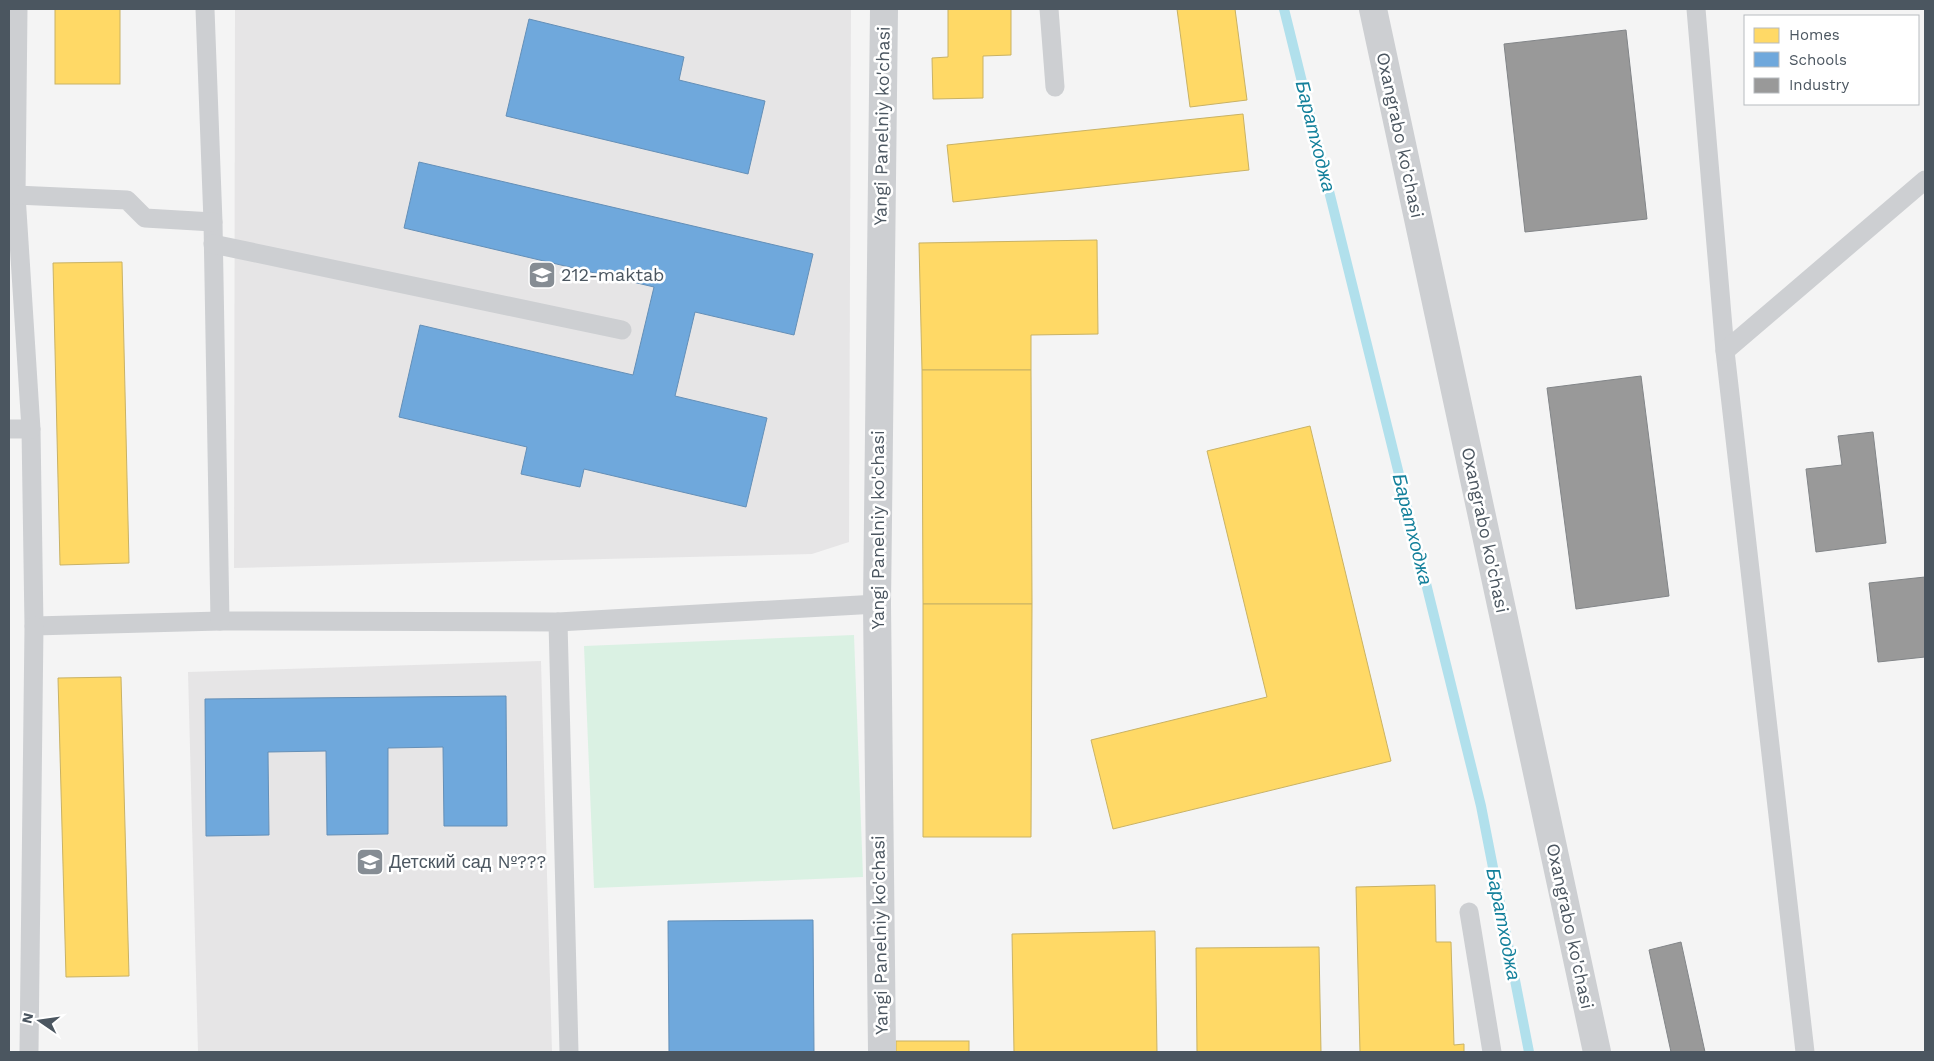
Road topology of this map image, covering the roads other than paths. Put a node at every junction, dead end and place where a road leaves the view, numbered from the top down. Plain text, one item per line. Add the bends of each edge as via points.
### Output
1 (18, 9) edge
2 (205, 9) edge
3 (884, 9) edge
4 (1049, 9) edge
5 (1373, 9) edge
6 (1696, 9) edge
7 (1055, 87) dead end
8 (1925, 180) edge
9 (16, 195) junction
10 (213, 222) junction
11 (214, 244) junction
12 (622, 330) dead end
13 (1725, 351) junction
14 (9, 429) edge
15 (31, 429) junction
16 (877, 604) junction
17 (220, 621) junction
18 (558, 622) junction
19 (34, 626) junction
20 (1469, 912) dead end
21 (29, 1052) edge
22 (569, 1052) edge
23 (882, 1052) edge
24 (1492, 1052) edge
25 (1597, 1052) edge
26 (1806, 1052) edge

1 - 9 lane
2 - 10 lane
3 - 16 street, Yangi Panelniy ko'chasi
4 - 7 lane
5 - 25 street, Oxangrabo ko'chasi
6 - 13 lane
8 - 13 lane
9 - 10 lane via 127,200 145,218
9 - 15 lane
10 - 11 lane
11 - 12 lane
11 - 17 lane
13 - 26 lane
14 - 15 lane
15 - 19 lane
16 - 18 lane
16 - 23 street, Yangi Panelniy ko'chasi
17 - 18 lane
17 - 19 lane
18 - 22 lane
19 - 21 lane
20 - 24 lane

